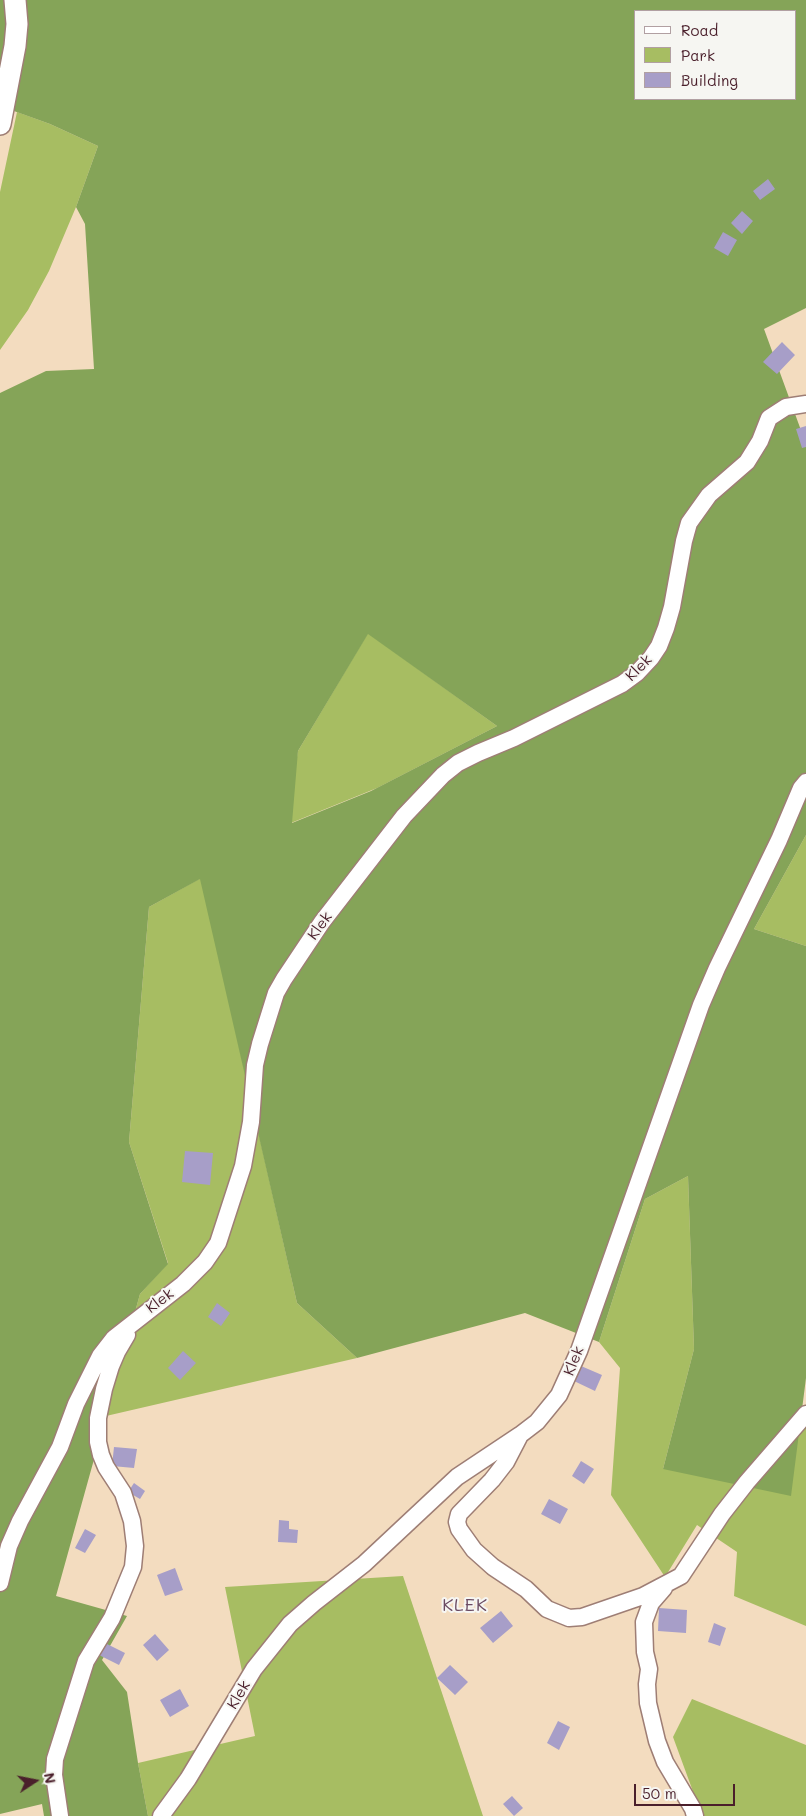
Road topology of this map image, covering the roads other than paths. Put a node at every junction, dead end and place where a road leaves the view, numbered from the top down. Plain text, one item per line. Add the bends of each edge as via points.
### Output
1 (15, 0) edge
2 (0, 124) edge
3 (806, 404) edge
4 (806, 782) edge
5 (142, 1315) junction
6 (806, 1414) edge
7 (520, 1435) junction
8 (668, 1582) junction
9 (0, 1583) edge
10 (60, 1816) edge
11 (161, 1816) edge
12 (695, 1816) edge

1 - 2 main road via 15,46
3 - 5 street, Klek via 786,407 768,418 760,441 746,462 709,495 689,523 666,628 659,646 644,666 610,691 458,763 404,816 322,922 276,993 260,1044 243,1166 218,1243 183,1284
4 - 7 street, Klek via 701,1005 579,1351 560,1395 537,1422
5 - 9 street, Klek via 114,1338 87,1379 60,1447 9,1546
5 - 10 street via 124,1339 111,1366 98,1418 101,1455 123,1493 132,1521 133,1567 112,1618 86,1661 55,1759
6 - 8 street via 732,1502 681,1576
7 - 8 street via 506,1462 459,1514 459,1529 474,1550 547,1609 568,1618 582,1617 643,1596
7 - 11 street, Klek via 457,1477 364,1564 290,1624 254,1669 188,1779
8 - 12 street via 651,1603 644,1622 649,1669 648,1703 665,1762

